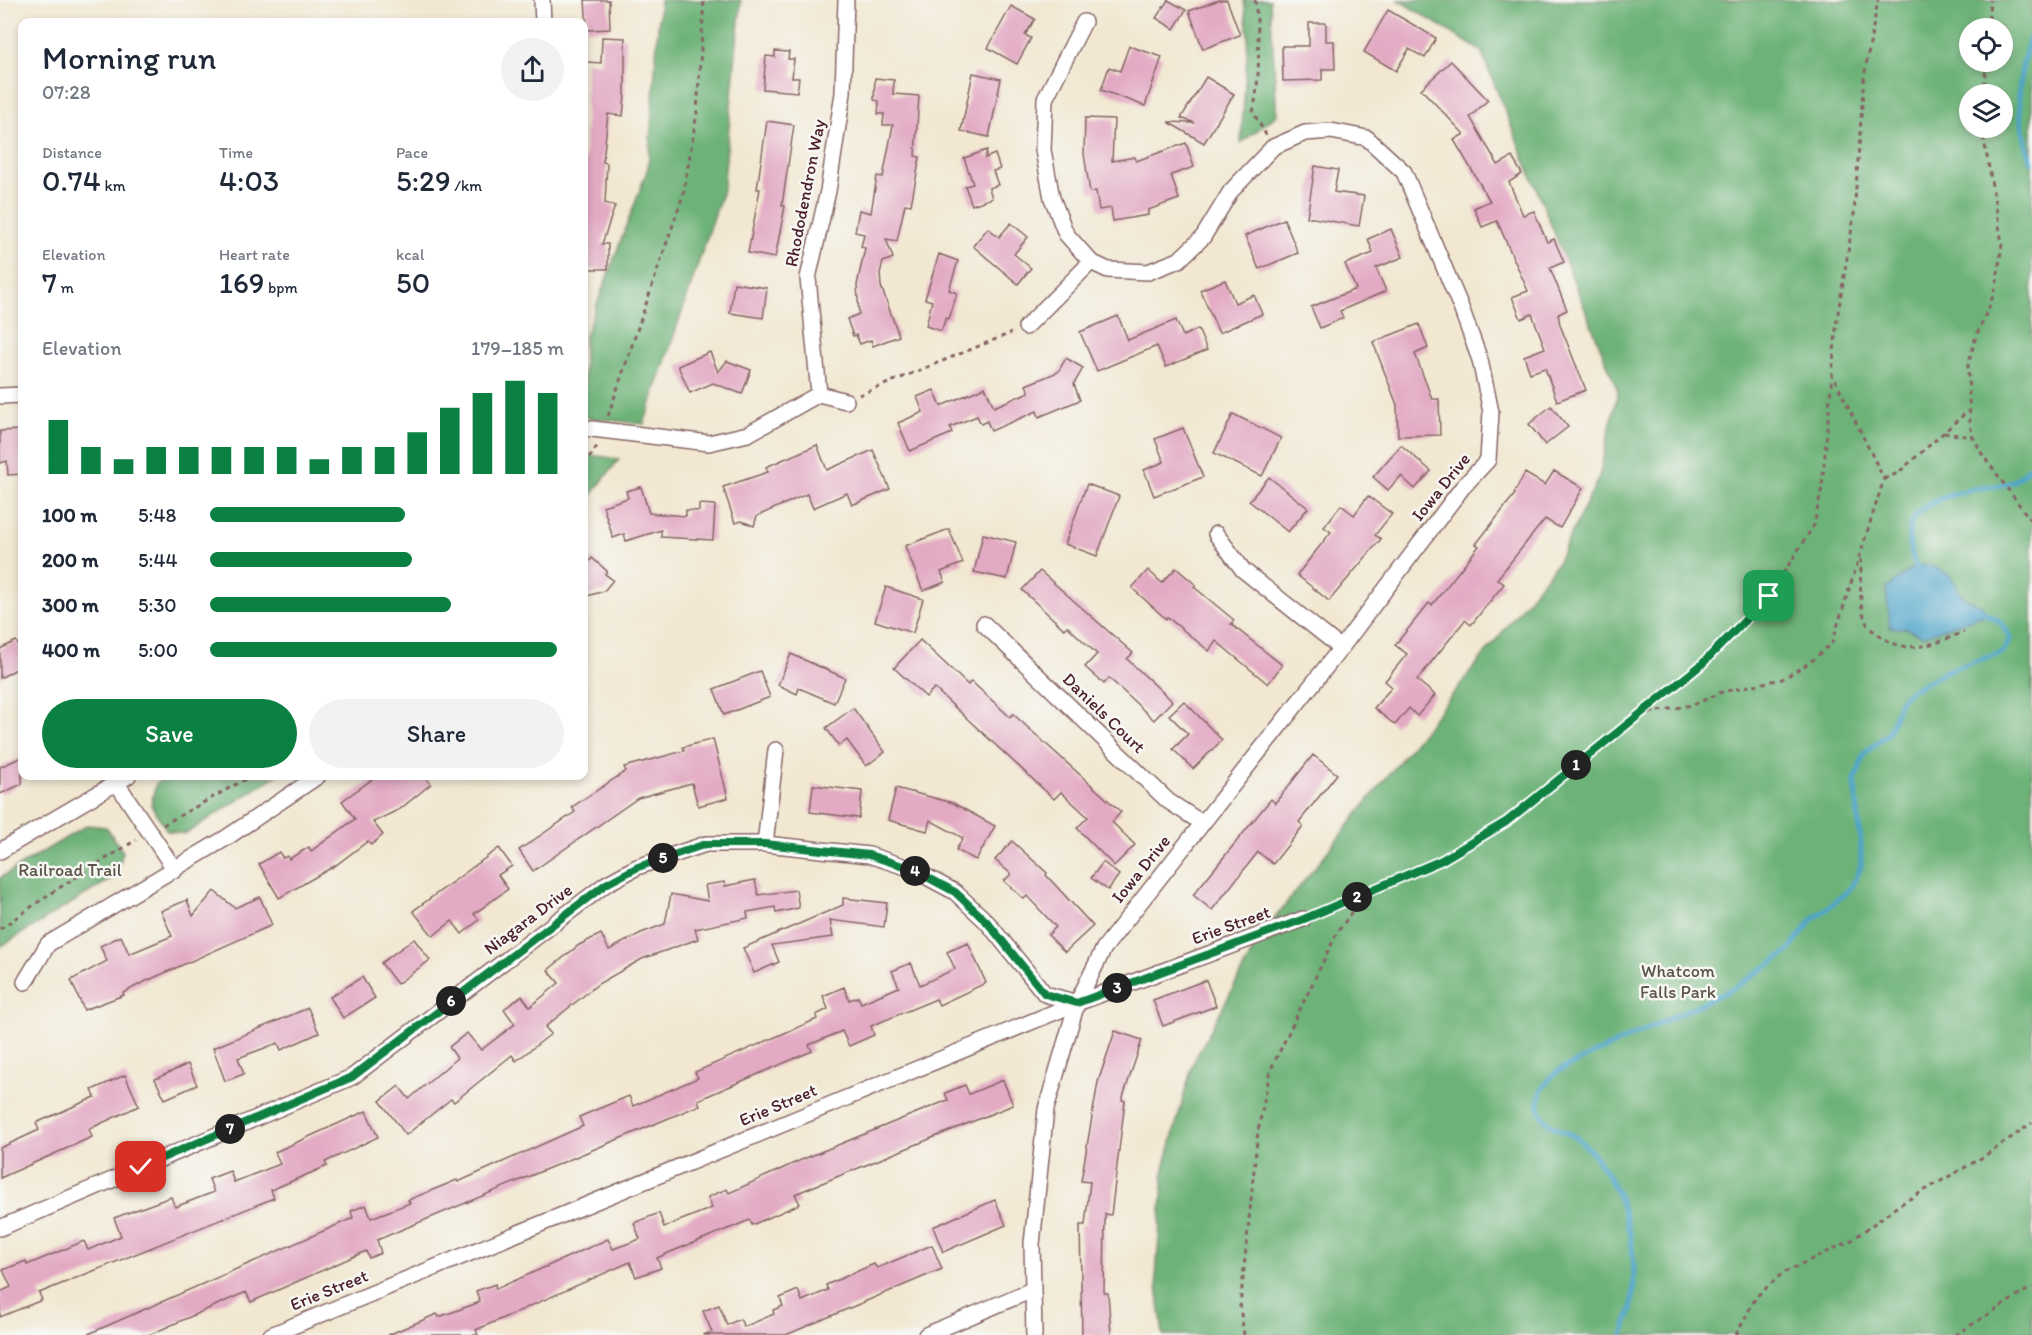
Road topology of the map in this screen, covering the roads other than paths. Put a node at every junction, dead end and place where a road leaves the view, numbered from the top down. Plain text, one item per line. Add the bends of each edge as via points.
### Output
1 (542, 0) edge
2 (846, 0) edge
3 (543, 18) edge
4 (1084, 22) dead end
5 (1091, 262) junction
6 (1026, 327) road end
7 (819, 394) junction
8 (18, 395) edge
9 (0, 396) edge
10 (846, 401) road end
11 (588, 428) edge
12 (1216, 534) dead end
13 (984, 624) dead end
14 (1341, 648) junction
15 (776, 750) dead end
16 (116, 780) edge
17 (120, 780) edge
18 (312, 780) edge
19 (1202, 823) junction
20 (765, 844) junction
21 (0, 851) edge
22 (175, 870) junction
23 (1304, 919) road end
24 (25, 982) dead end
25 (1077, 1003) junction
26 (0, 1228) edge
27 (1032, 1290) junction
28 (271, 1335) edge
29 (926, 1335) edge
30 (1034, 1335) edge

1 - 3 street
2 - 7 street, Rhododendron Way via 843,93 828,191 808,278
4 - 5 street via 1045,99 1043,150 1052,198 1066,234
5 - 6 street
5 - 14 street, Iowa Drive via 1108,270 1148,272 1179,260 1203,237 1231,191 1274,147 1305,133 1331,131 1367,138 1404,172 1480,360 1491,412 1488,460 1462,488
7 - 10 street
7 - 11 street via 748,434 709,443
8 - 9 street
12 - 14 street via 1243,570
13 - 19 street, Daniels Court via 1168,801
14 - 19 street, Iowa Drive
15 - 20 street
16 - 21 street
17 - 22 street
18 - 22 street
19 - 25 street, Iowa Drive via 1104,948
20 - 25 street, Niagara Drive via 869,855 912,869 955,892 987,922 1045,994
20 - 26 street, Niagara Drive via 706,844 638,867 606,884 352,1077
22 - 24 street via 48,944
23 - 25 street, Erie Street
25 - 27 street, Iowa Drive via 1046,1109 1032,1244
25 - 28 street, Erie Street
27 - 29 street
27 - 30 street, Iowa Drive

